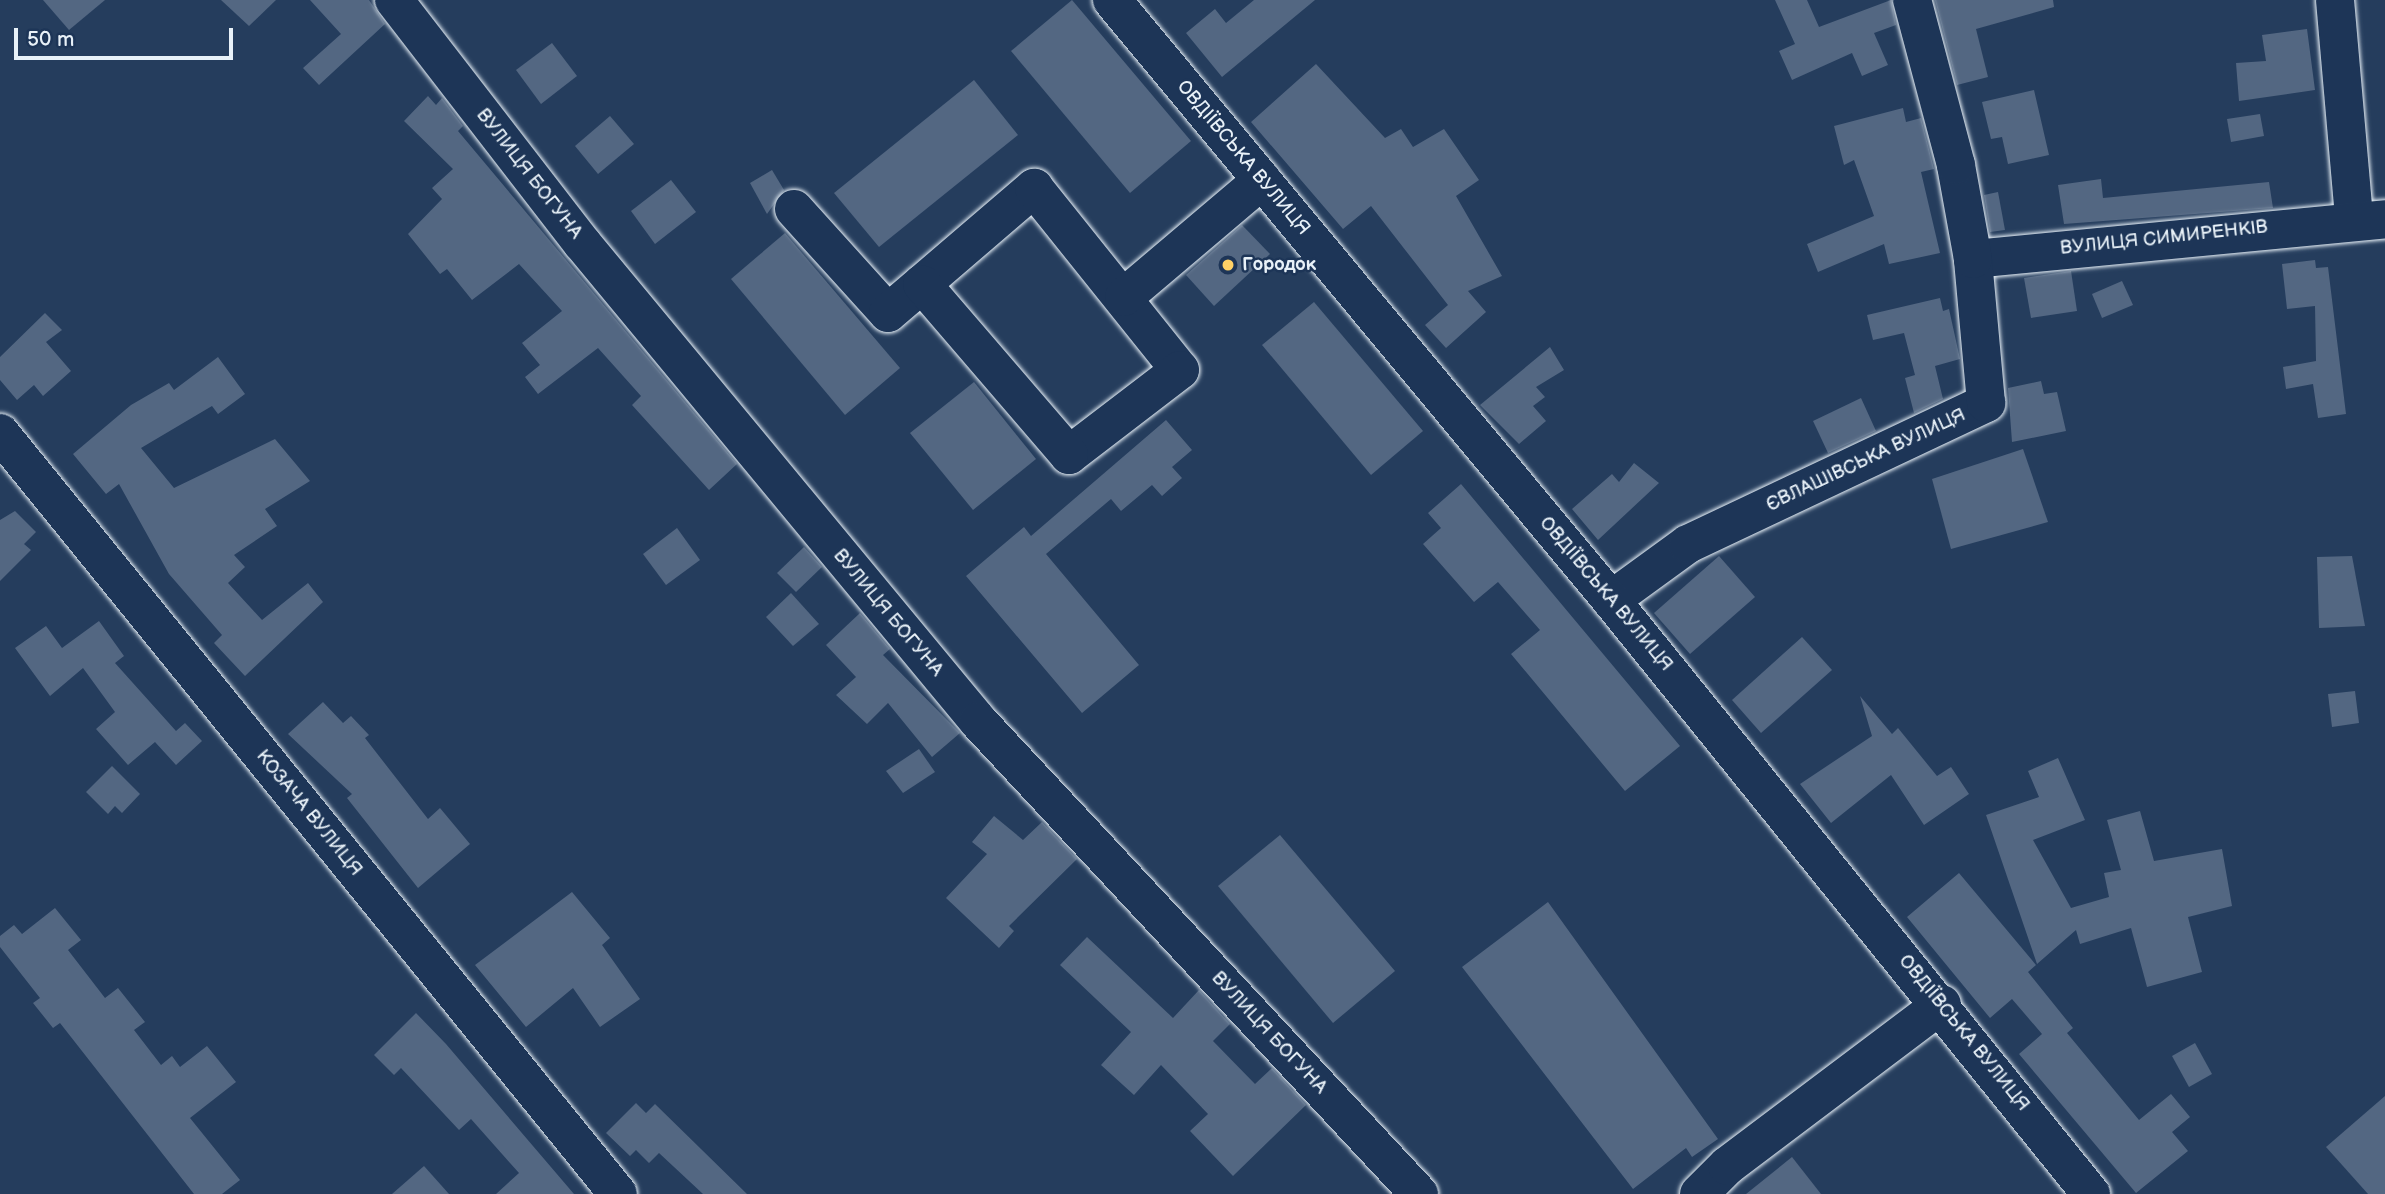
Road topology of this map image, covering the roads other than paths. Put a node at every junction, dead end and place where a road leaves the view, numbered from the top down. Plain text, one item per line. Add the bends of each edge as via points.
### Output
1 (394, 0) edge
2 (1112, 0) edge
3 (1912, 0) edge
4 (2335, 0) edge
5 (1262, 180) junction
6 (794, 209) dead end
7 (2370, 218) edge
8 (1973, 259) junction
9 (922, 284) junction
10 (1124, 297) junction
11 (0, 433) edge
12 (1611, 600) junction
13 (1942, 1004) junction
14 (618, 1194) edge
15 (1419, 1194) edge
16 (1699, 1194) edge
17 (2091, 1194) edge

1 - 15 street, ВУЛИЦЯ БОГУНА via 582,243 978,721
2 - 5 street, ОВДІЇВСЬКА ВУЛИЦЯ
3 - 8 street, ЄВЛАШІВСЬКА ВУЛИЦЯ via 1956,165
4 - 7 street, ВУЛИЦЯ СИМИРЕНКІВ
5 - 10 street
5 - 12 street, ОВДІЇВСЬКА ВУЛИЦЯ
6 - 9 street via 888,313
7 - 8 street, ВУЛИЦЯ СИМИРЕНКІВ
8 - 12 street, ЄВЛАШІВСЬКА ВУЛИЦЯ via 1986,403 1688,544
9 - 10 street via 1034,188
9 - 10 street via 1069,455 1180,370
11 - 14 street, КОЗАЧА ВУЛИЦЯ
12 - 13 street, ОВДІЇВСЬКА ВУЛИЦЯ
13 - 16 street via 1727,1166
13 - 17 street, ОВДІЇВСЬКА ВУЛИЦЯ

